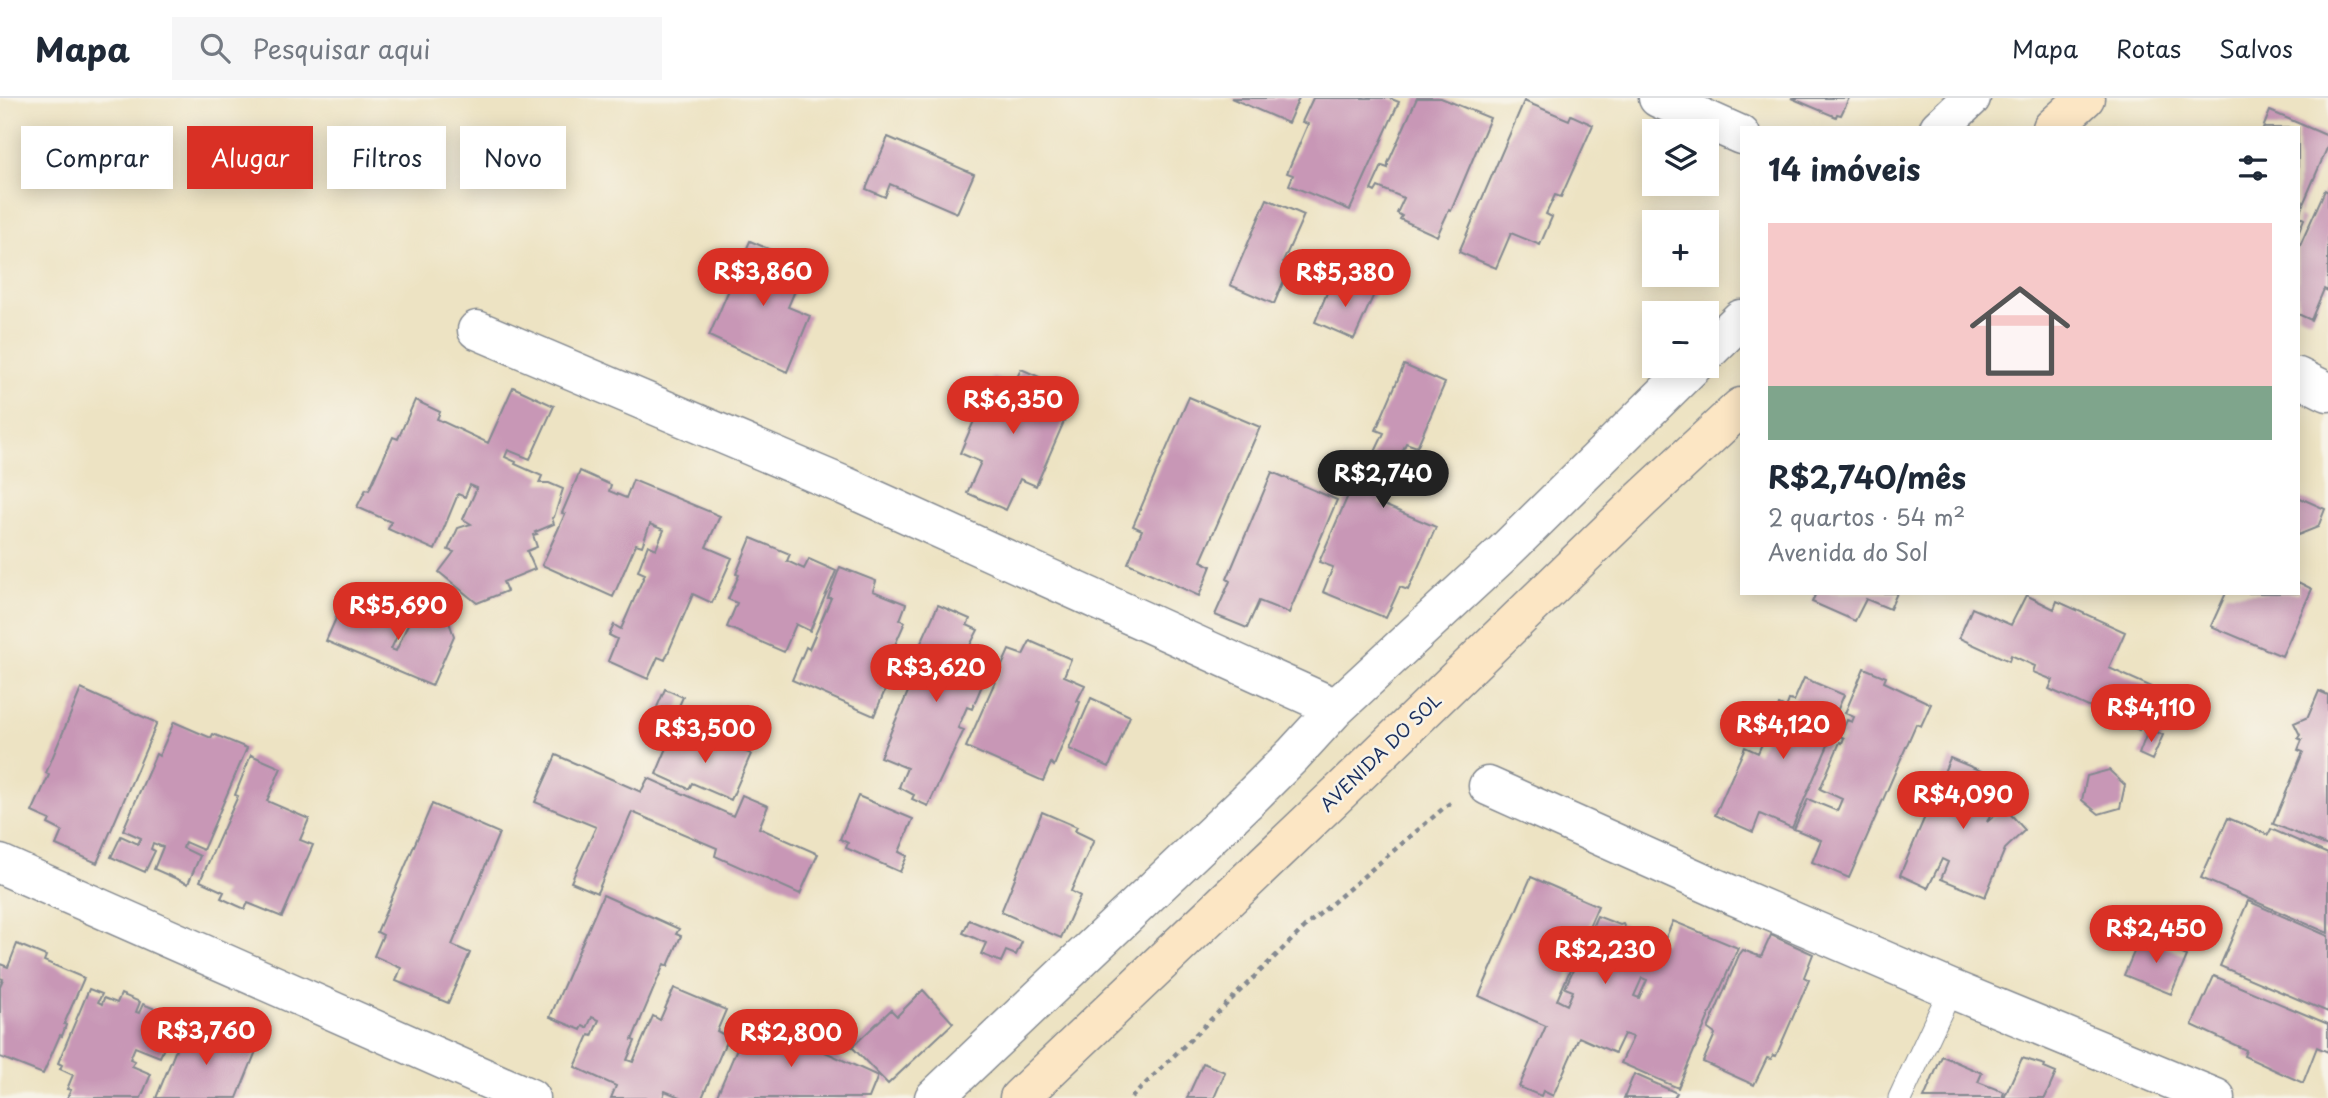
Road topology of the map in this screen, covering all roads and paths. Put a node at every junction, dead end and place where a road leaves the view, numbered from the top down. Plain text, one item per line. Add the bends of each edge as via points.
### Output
1 (1658, 98) edge
2 (1971, 98) edge
3 (2085, 98) edge
4 (1941, 126) edge
5 (2054, 126) edge
6 (1740, 135) edge
7 (1740, 320) edge
8 (477, 330) dead end
9 (1719, 340) edge
10 (1681, 378) edge
11 (2300, 378) edge
12 (2328, 392) edge
13 (1740, 408) edge
14 (1336, 708) junction
15 (1488, 786) joint
16 (0, 864) edge
17 (1951, 989) junction
18 (490, 1090) edge
19 (530, 1098) edge
20 (934, 1098) edge
21 (1019, 1098) edge
22 (1131, 1098) edge
23 (1900, 1098) edge
24 (2216, 1098) edge

1 - 6 street
2 - 4 street
3 - 5 street
7 - 9 street
8 - 14 street via 845,486
10 - 14 street
11 - 12 street
13 - 21 street, AVENIDA DO SOL
14 - 20 street via 1246,802
15 - 17 street
15 - 22 path via 1446,806 1309,923
16 - 18 street
17 - 23 lane
17 - 24 street
18 - 19 street

